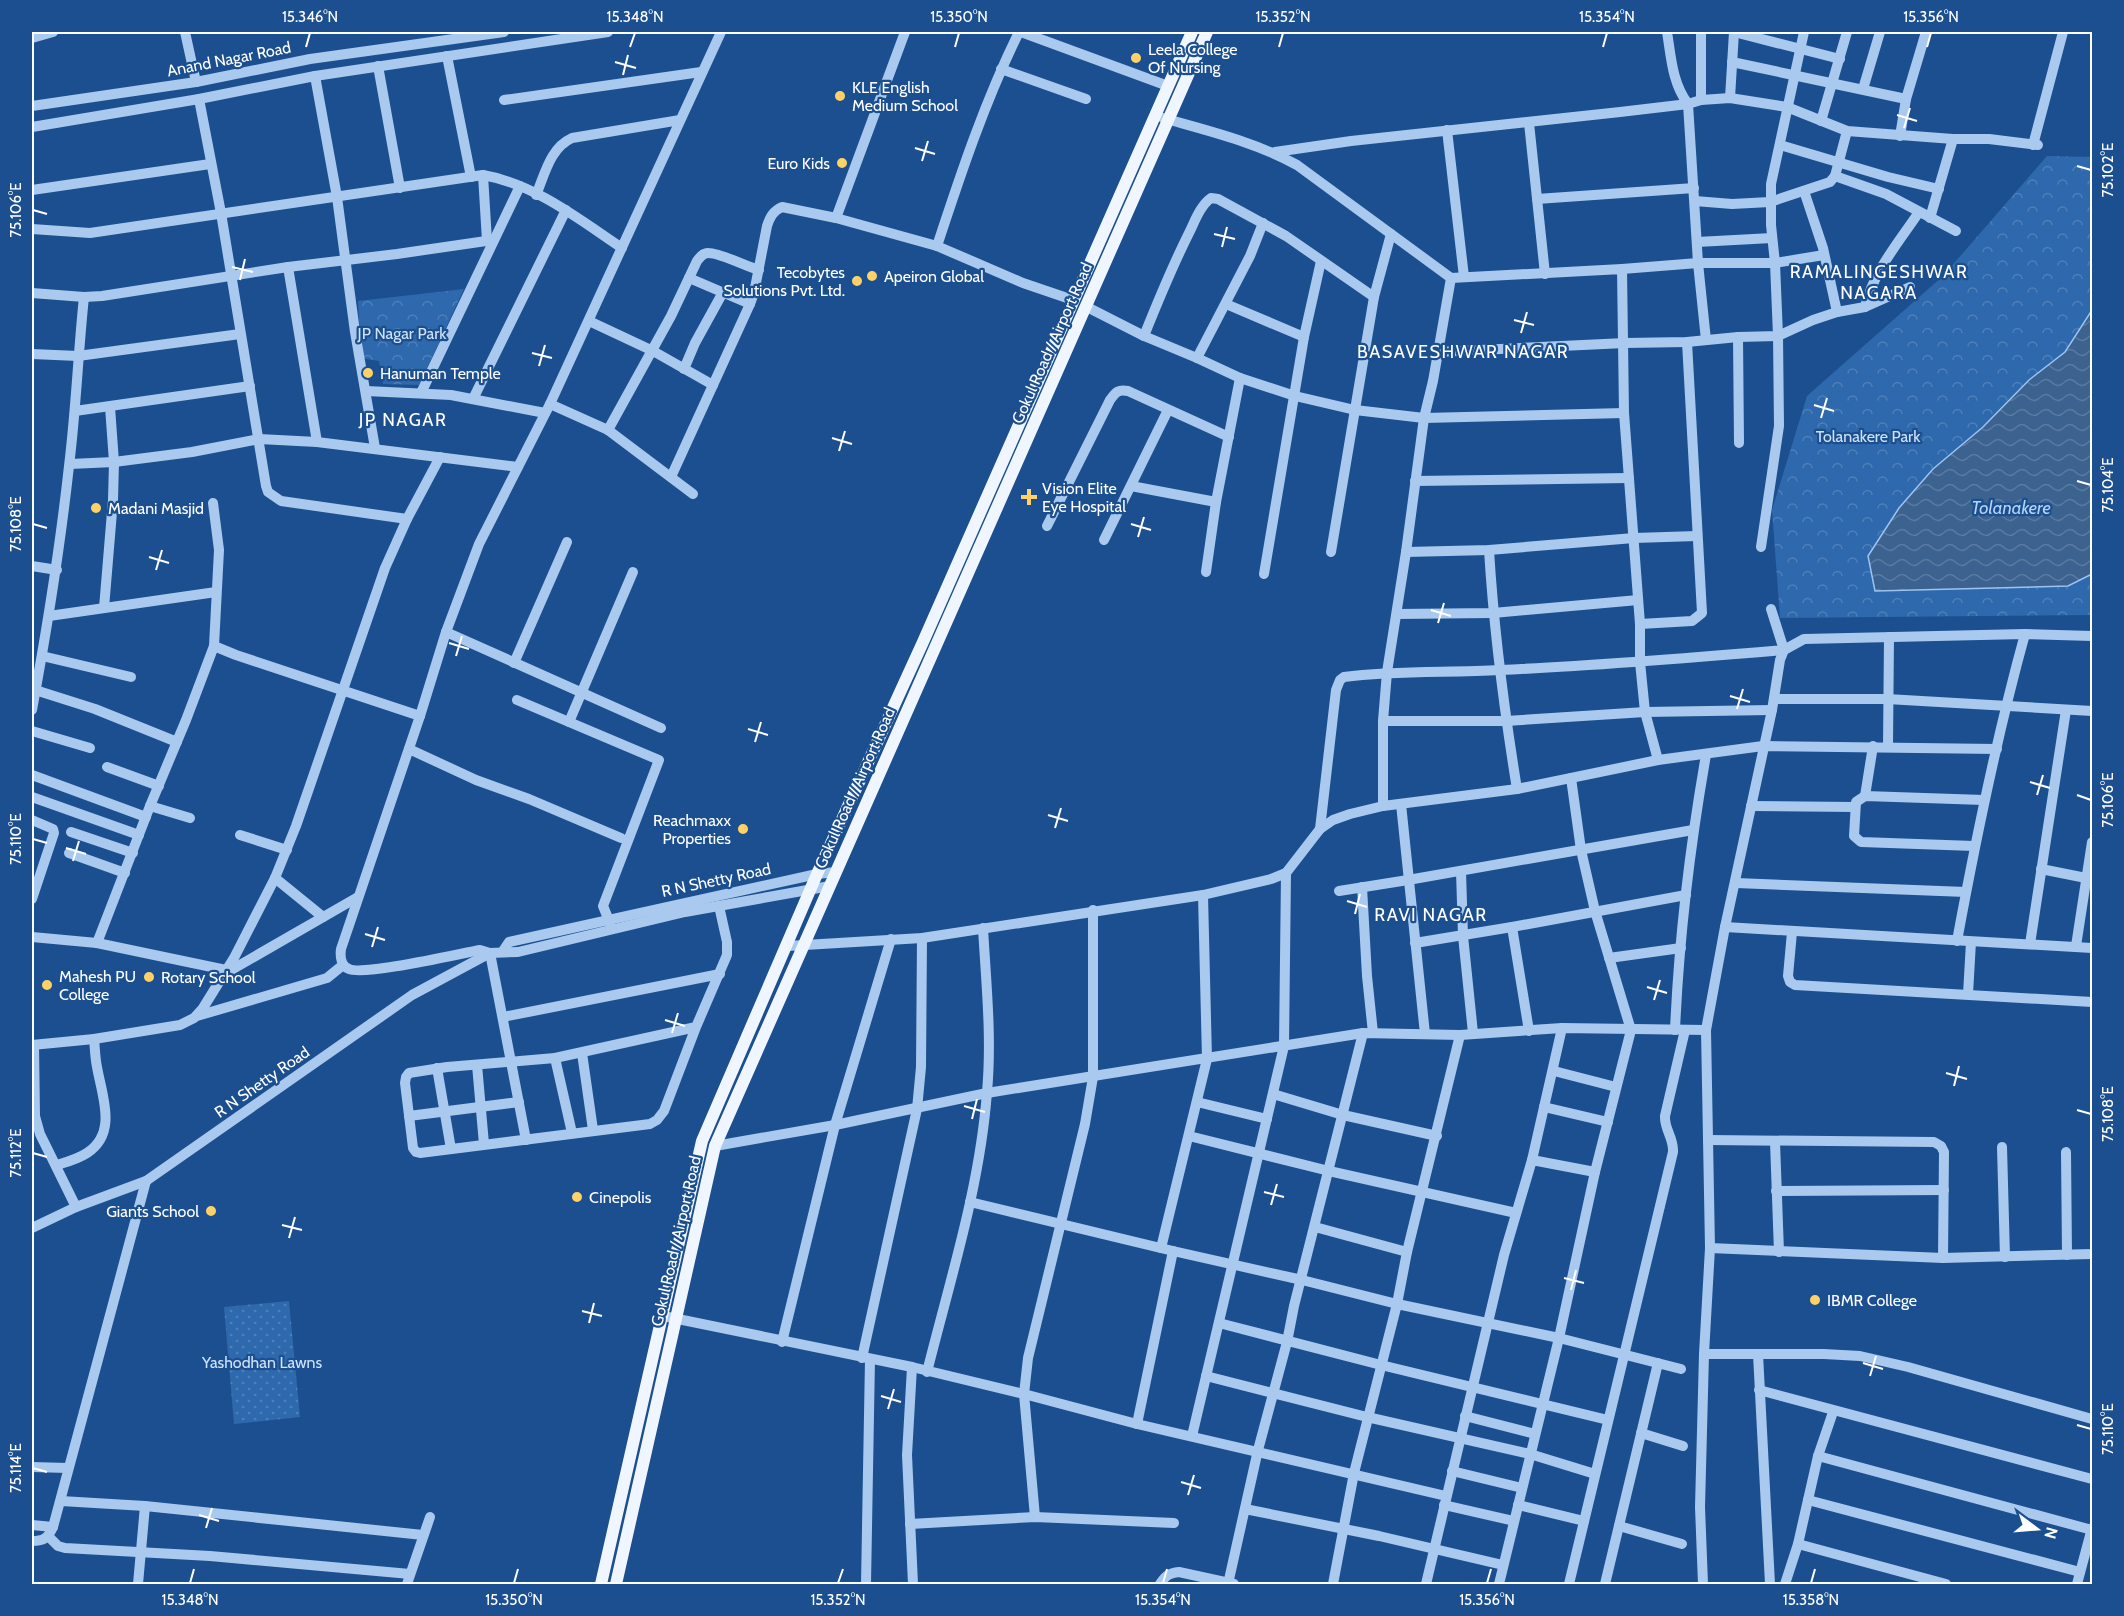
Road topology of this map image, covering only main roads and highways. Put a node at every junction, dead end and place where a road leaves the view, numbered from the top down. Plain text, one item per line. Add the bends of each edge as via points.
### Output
1 (1192, 32) edge
2 (1207, 32) edge
3 (601, 1584) edge
4 (616, 1584) edge

1 - 3 main road, Gokul Road / Airport Road via 702,1141
2 - 4 main road, Gokul Road / Airport Road via 715,1146

